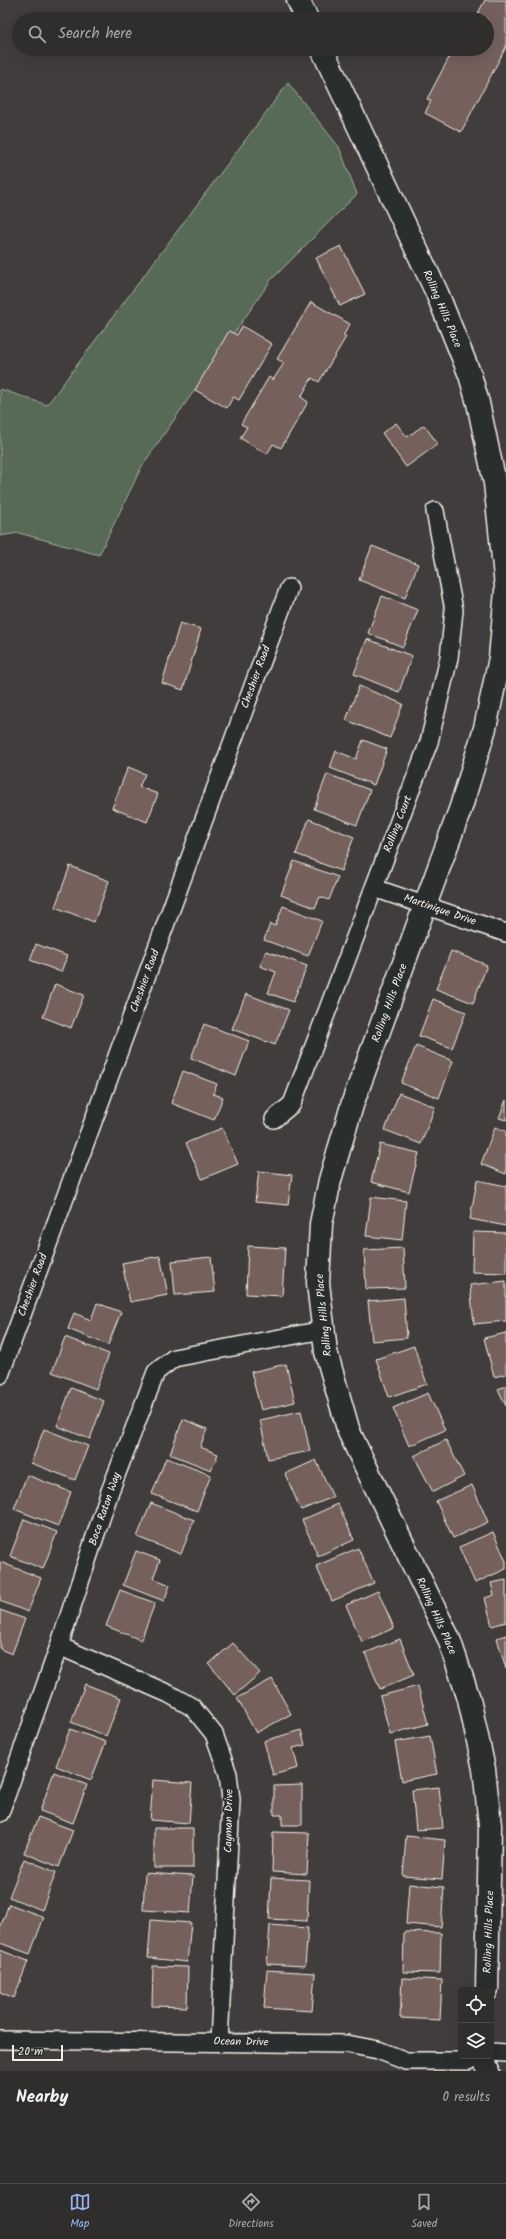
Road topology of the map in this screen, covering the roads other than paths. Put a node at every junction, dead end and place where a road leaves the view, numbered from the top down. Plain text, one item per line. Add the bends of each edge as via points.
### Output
1 (298, 0) edge
2 (304, 12) edge
3 (325, 56) edge
4 (436, 511) dead end
5 (503, 543) edge
6 (506, 586) edge
7 (289, 588) dead end
8 (506, 591) edge
9 (374, 888) junction
10 (425, 905) junction
11 (506, 933) edge
12 (274, 1119) dead end
13 (323, 1330) junction
14 (0, 1375) edge
15 (59, 1646) junction
16 (0, 1813) edge
17 (487, 1987) edge
18 (0, 2040) edge
19 (219, 2042) junction
20 (506, 2053) edge
21 (485, 2062) edge

1 - 2 street
3 - 5 street, Rolling Hills Place via 437,292 470,375 495,483
4 - 9 street, Rolling Court via 454,610 449,658 429,742
5 - 6 street, Rolling Hills Place
7 - 14 street, Cheshier Road
8 - 10 street, Rolling Hills Place via 500,658 485,728 461,807
9 - 10 street, Martinique Drive
9 - 12 street, Rolling Court via 292,1104
10 - 11 street, Martinique Drive
10 - 13 street, Rolling Hills Place via 353,1102 330,1180 320,1224 318,1283
13 - 15 street, Boca Raton Way via 174,1358 156,1372 110,1491
13 - 17 street, Rolling Hills Place via 326,1352 349,1432 449,1639 469,1699 484,1769 490,1825
15 - 16 street, Boca Raton Way
15 - 19 street, Cayman Drive via 169,1694 192,1707 214,1734 228,1774 232,1800
18 - 19 street, Ocean Drive
19 - 21 street, Ocean Drive via 347,2044 378,2050 406,2061
20 - 21 street, Ocean Drive

